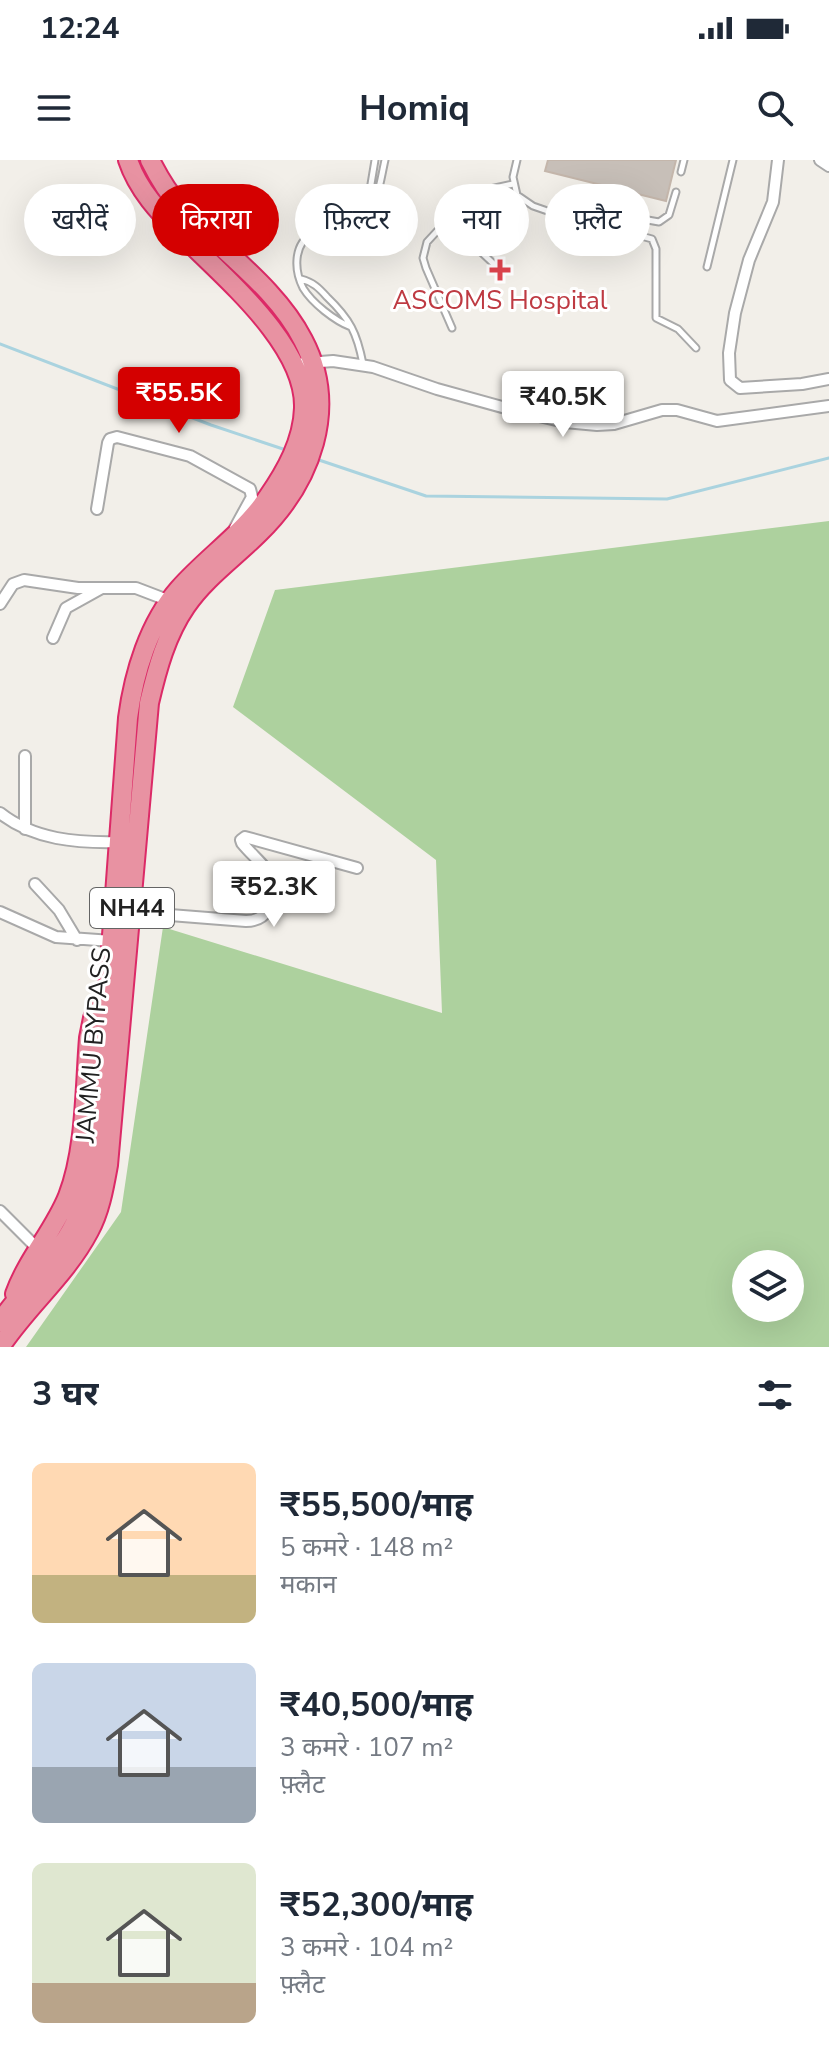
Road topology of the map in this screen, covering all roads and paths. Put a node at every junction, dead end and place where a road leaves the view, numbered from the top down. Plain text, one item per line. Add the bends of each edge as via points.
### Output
1 (128, 160) edge
2 (150, 160) edge
3 (375, 160) edge
4 (385, 160) edge
5 (517, 160) edge
6 (684, 160) edge
7 (733, 160) edge
8 (778, 160) edge
9 (820, 160) edge
10 (829, 166) edge
11 (681, 172) dead end
12 (370, 184) edge
13 (380, 184) edge
14 (513, 184) edge
15 (676, 192) dead end
16 (650, 220) edge
17 (434, 234) edge
18 (650, 238) edge
19 (298, 256) edge
20 (485, 256) edge
21 (497, 267) dead end
22 (707, 267) dead end
23 (301, 279) junction
24 (351, 327) junction
25 (452, 328) dead end
26 (696, 348) dead end
27 (304, 362) junction
28 (363, 365) junction
29 (829, 379) edge
30 (829, 406) edge
31 (287, 484) junction
32 (97, 509) dead end
33 (232, 537) junction
34 (103, 588) junction
35 (170, 601) junction
36 (0, 604) edge
37 (53, 638) dead end
38 (25, 756) dead end
39 (0, 813) edge
40 (25, 829) junction
41 (119, 842) junction
42 (357, 868) dead end
43 (35, 884) dead end
44 (0, 912) edge
45 (132, 912) junction
46 (77, 940) junction
47 (112, 941) junction
48 (109, 985) junction
49 (0, 1211) edge
50 (38, 1249) junction
51 (12, 1304) junction
52 (0, 1322) edge
53 (0, 1347) edge

1 - 27 highway, JAMMU BYPASS / NH44 via 151,202
2 - 27 highway, JAMMU BYPASS / NH44 via 178,204 289,318
3 - 12 lane
4 - 13 lane
5 - 14 lane
6 - 11 lane
7 - 22 lane
8 - 29 street via 773,202 735,313 730,380 740,388
9 - 10 street
15 - 16 lane via 669,215 659,222
17 - 25 lane via 423,258
18 - 26 lane via 656,249 656,318 678,329
19 - 23 lane
20 - 21 lane
23 - 24 lane via 314,299
23 - 24 lane via 315,284
24 - 28 lane
27 - 28 street
27 - 31 highway, JAMMU BYPASS / NH44 via 309,435 295,449
28 - 30 street via 513,410 597,425 662,410 717,421
31 - 33 highway, JAMMU BYPASS / NH44
31 - 45 highway, JAMMU BYPASS / NH44 via 276,517 186,605 165,645 149,703
32 - 33 street via 108,443 117,437 190,456 250,489 252,497
33 - 35 highway, JAMMU BYPASS / NH44
34 - 35 street via 136,588
34 - 36 street via 18,581
34 - 37 street via 66,608
35 - 41 highway, JAMMU BYPASS / NH44 via 131,693
38 - 40 street
39 - 40 street
40 - 41 street via 81,842
41 - 47 highway, JAMMU BYPASS / NH44
42 - 45 street via 245,837 242,843 276,888 258,919
43 - 46 street
44 - 46 street via 56,937
45 - 53 highway, JAMMU BYPASS / NH44 via 102,1197 77,1250
46 - 47 street
47 - 48 highway, JAMMU BYPASS / NH44
48 - 50 highway via 97,1005 89,1038 74,1178
48 - 51 highway, JAMMU BYPASS / NH44 via 88,1187 62,1244
49 - 50 street
50 - 51 highway via 24,1269
51 - 52 highway, JAMMU BYPASS / NH44

